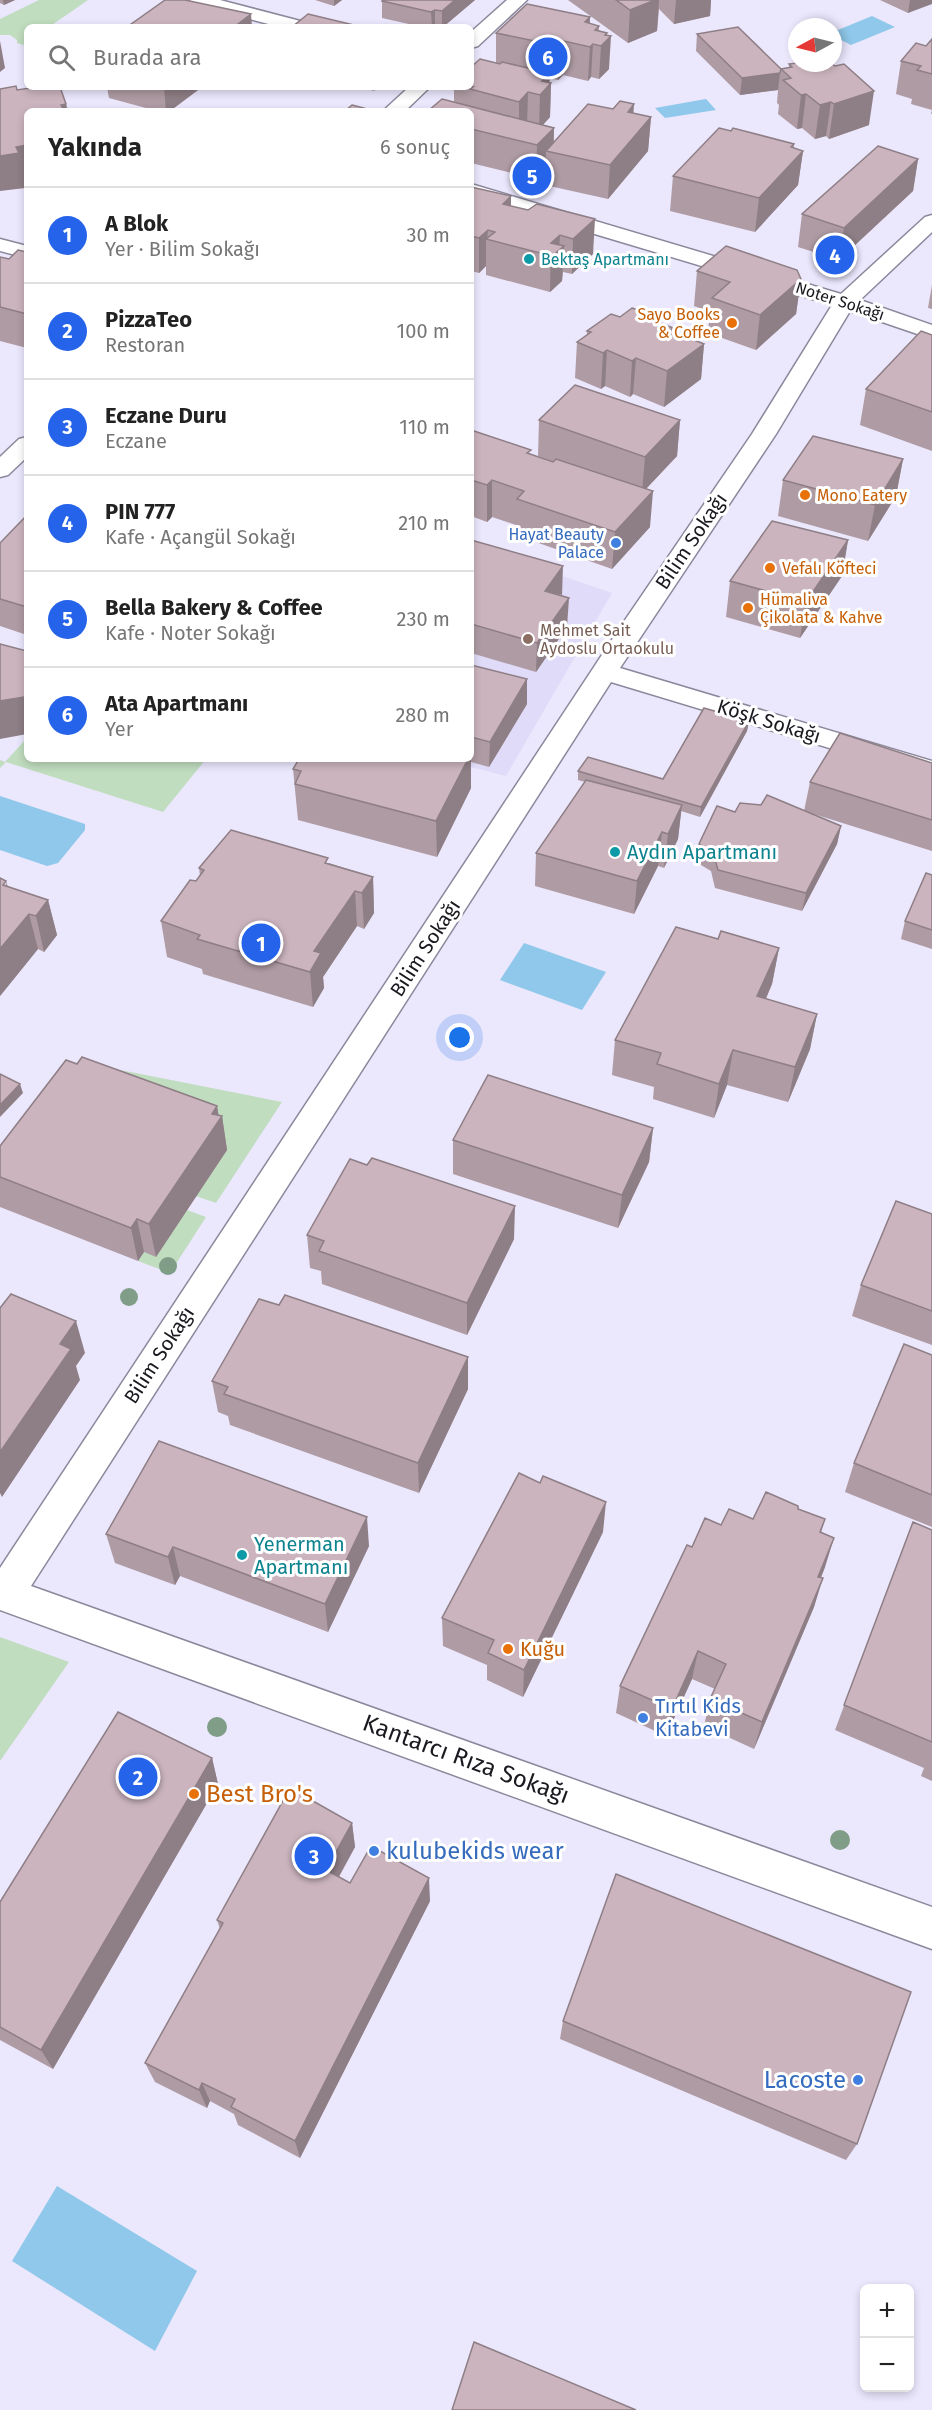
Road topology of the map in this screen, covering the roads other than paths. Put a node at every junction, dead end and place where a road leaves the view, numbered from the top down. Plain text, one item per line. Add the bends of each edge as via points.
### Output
1 (200, 0) edge
2 (518, 0) edge
3 (290, 24) edge
4 (474, 39) edge
5 (417, 90) edge
6 (396, 108) edge
7 (474, 190) edge
8 (932, 221) edge
9 (0, 245) edge
10 (24, 251) edge
11 (845, 302) junction
12 (932, 332) edge
13 (24, 447) edge
14 (0, 470) edge
15 (605, 672) junction
16 (932, 770) edge
17 (2, 1593) edge
18 (932, 1928) edge

1 - 3 street
2 - 4 street
5 - 6 street
7 - 11 street, Noter Sokağı
8 - 11 street, Bilim Sokağı
9 - 10 street
11 - 12 street, Noter Sokağı
11 - 15 street, Bilim Sokağı via 764,434
13 - 14 street
15 - 16 street, Köşk Sokağı
15 - 17 street, Bilim Sokağı
17 - 18 street, Kantarcı Rıza Sokağı

